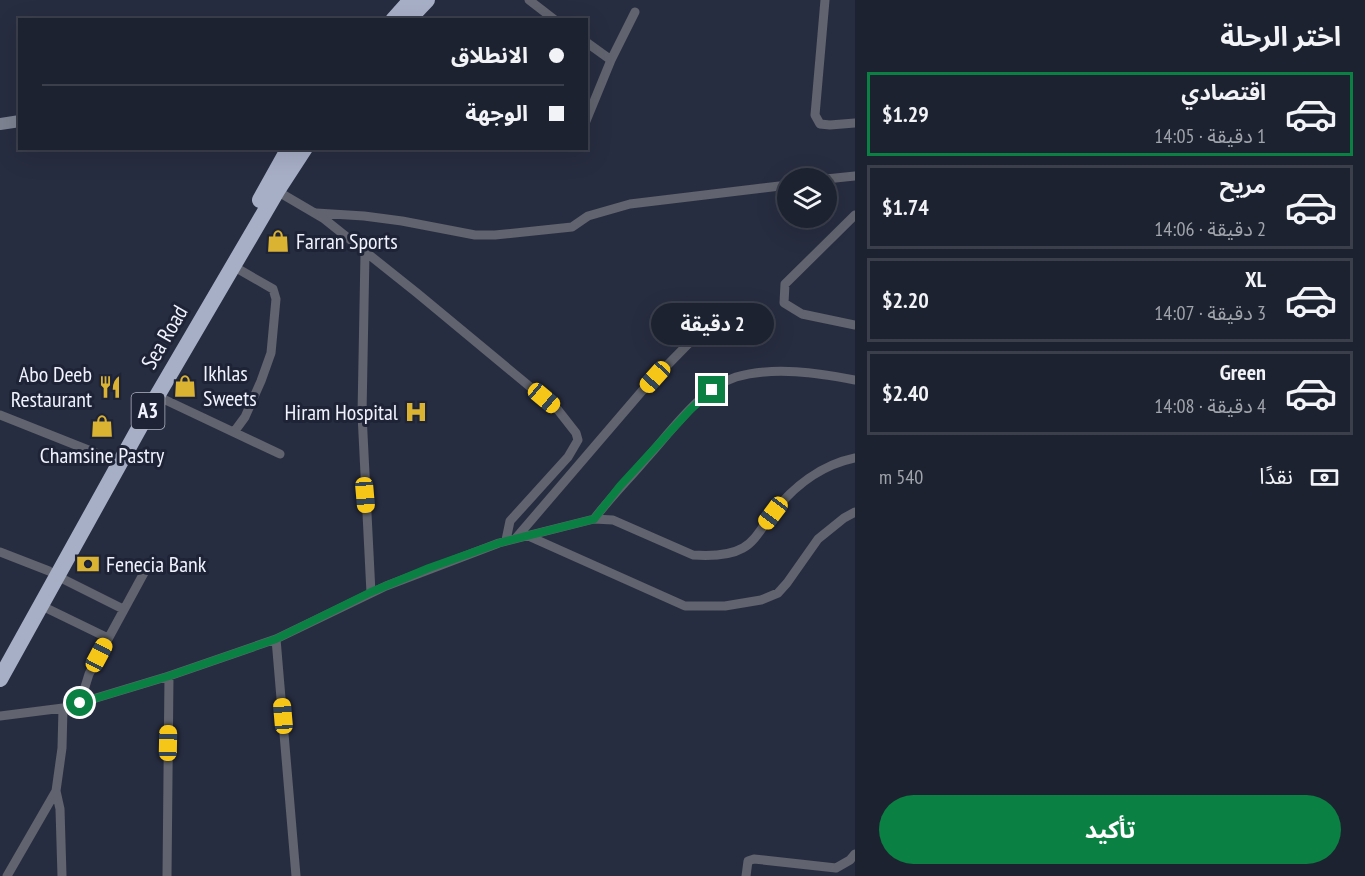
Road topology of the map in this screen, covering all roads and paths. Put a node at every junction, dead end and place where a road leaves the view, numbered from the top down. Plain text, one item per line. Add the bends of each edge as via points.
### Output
1 (411, 0) edge
2 (427, 0) edge
3 (529, 0) edge
4 (825, 0) edge
5 (635, 12) dead end
6 (395, 18) edge
7 (410, 18) edge
8 (552, 18) edge
9 (588, 43) edge
10 (612, 60) junction
11 (588, 116) edge
12 (18, 121) edge
13 (855, 123) edge
14 (0, 124) edge
15 (288, 150) edge
16 (304, 150) edge
17 (855, 176) edge
18 (837, 178) edge
19 (777, 186) edge
20 (277, 191) junction
21 (314, 213) junction
22 (855, 215) edge
23 (365, 253) junction
24 (233, 266) junction
25 (855, 326) edge
26 (692, 340) dead end
27 (855, 380) edge
28 (157, 396) junction
29 (0, 415) edge
30 (234, 432) junction
31 (280, 454) dead end
32 (855, 458) edge
33 (111, 459) junction
34 (855, 512) edge
35 (594, 519) junction
36 (521, 537) junction
37 (506, 540) junction
38 (0, 552) edge
39 (145, 571) dead end
40 (53, 574) junction
41 (371, 592) junction
42 (40, 605) junction
43 (123, 609) junction
44 (108, 638) junction
45 (276, 639) junction
46 (2, 666) edge
47 (169, 676) junction
48 (80, 703) junction
49 (63, 708) junction
50 (0, 716) edge
51 (56, 791) junction
52 (855, 854) edge
53 (7, 876) edge
54 (62, 876) edge
55 (167, 876) edge
56 (296, 876) edge
57 (747, 876) edge

1 - 6 highway
2 - 7 highway
3 - 8 street
4 - 13 street via 815,116 820,124
5 - 10 street
9 - 10 street
10 - 11 street
12 - 14 main road
15 - 33 highway, Sea Road / A3
16 - 20 highway, Sea Road / A3
17 - 18 street
19 - 21 street via 630,204 588,216 572,227 495,235 475,235 402,220
20 - 21 street
20 - 24 highway, Sea Road / A3
21 - 23 street
22 - 25 street via 785,284 784,300 802,314
23 - 37 street via 558,410 576,433 578,440 568,457 510,521
23 - 41 street via 362,414
24 - 28 highway, Sea Road / A3
24 - 30 street via 273,289 276,299 272,353 245,417
26 - 36 street via 642,391
27 - 35 street via 821,373 774,372 723,382 690,410
28 - 30 street
28 - 40 highway, Sea Road / A3
29 - 33 street
30 - 31 street
32 - 35 street via 802,483 752,541 738,551 693,555 613,520
33 - 40 highway, Sea Road / A3 via 86,501
34 - 36 street via 818,539 778,593 761,600 704,607 674,602
35 - 36 street
36 - 37 street
37 - 41 street
38 - 40 street
39 - 43 street
40 - 42 highway, Sea Road / A3
40 - 43 street
40 - 46 highway, Sea Road / A3
41 - 45 street
42 - 44 street
42 - 46 highway, Sea Road / A3
43 - 44 street
44 - 48 street
45 - 47 street
45 - 56 street
47 - 48 street
47 - 55 street
48 - 49 street
49 - 50 street
49 - 51 street
51 - 53 street
51 - 54 street
52 - 57 street via 836,868 754,859 748,861

